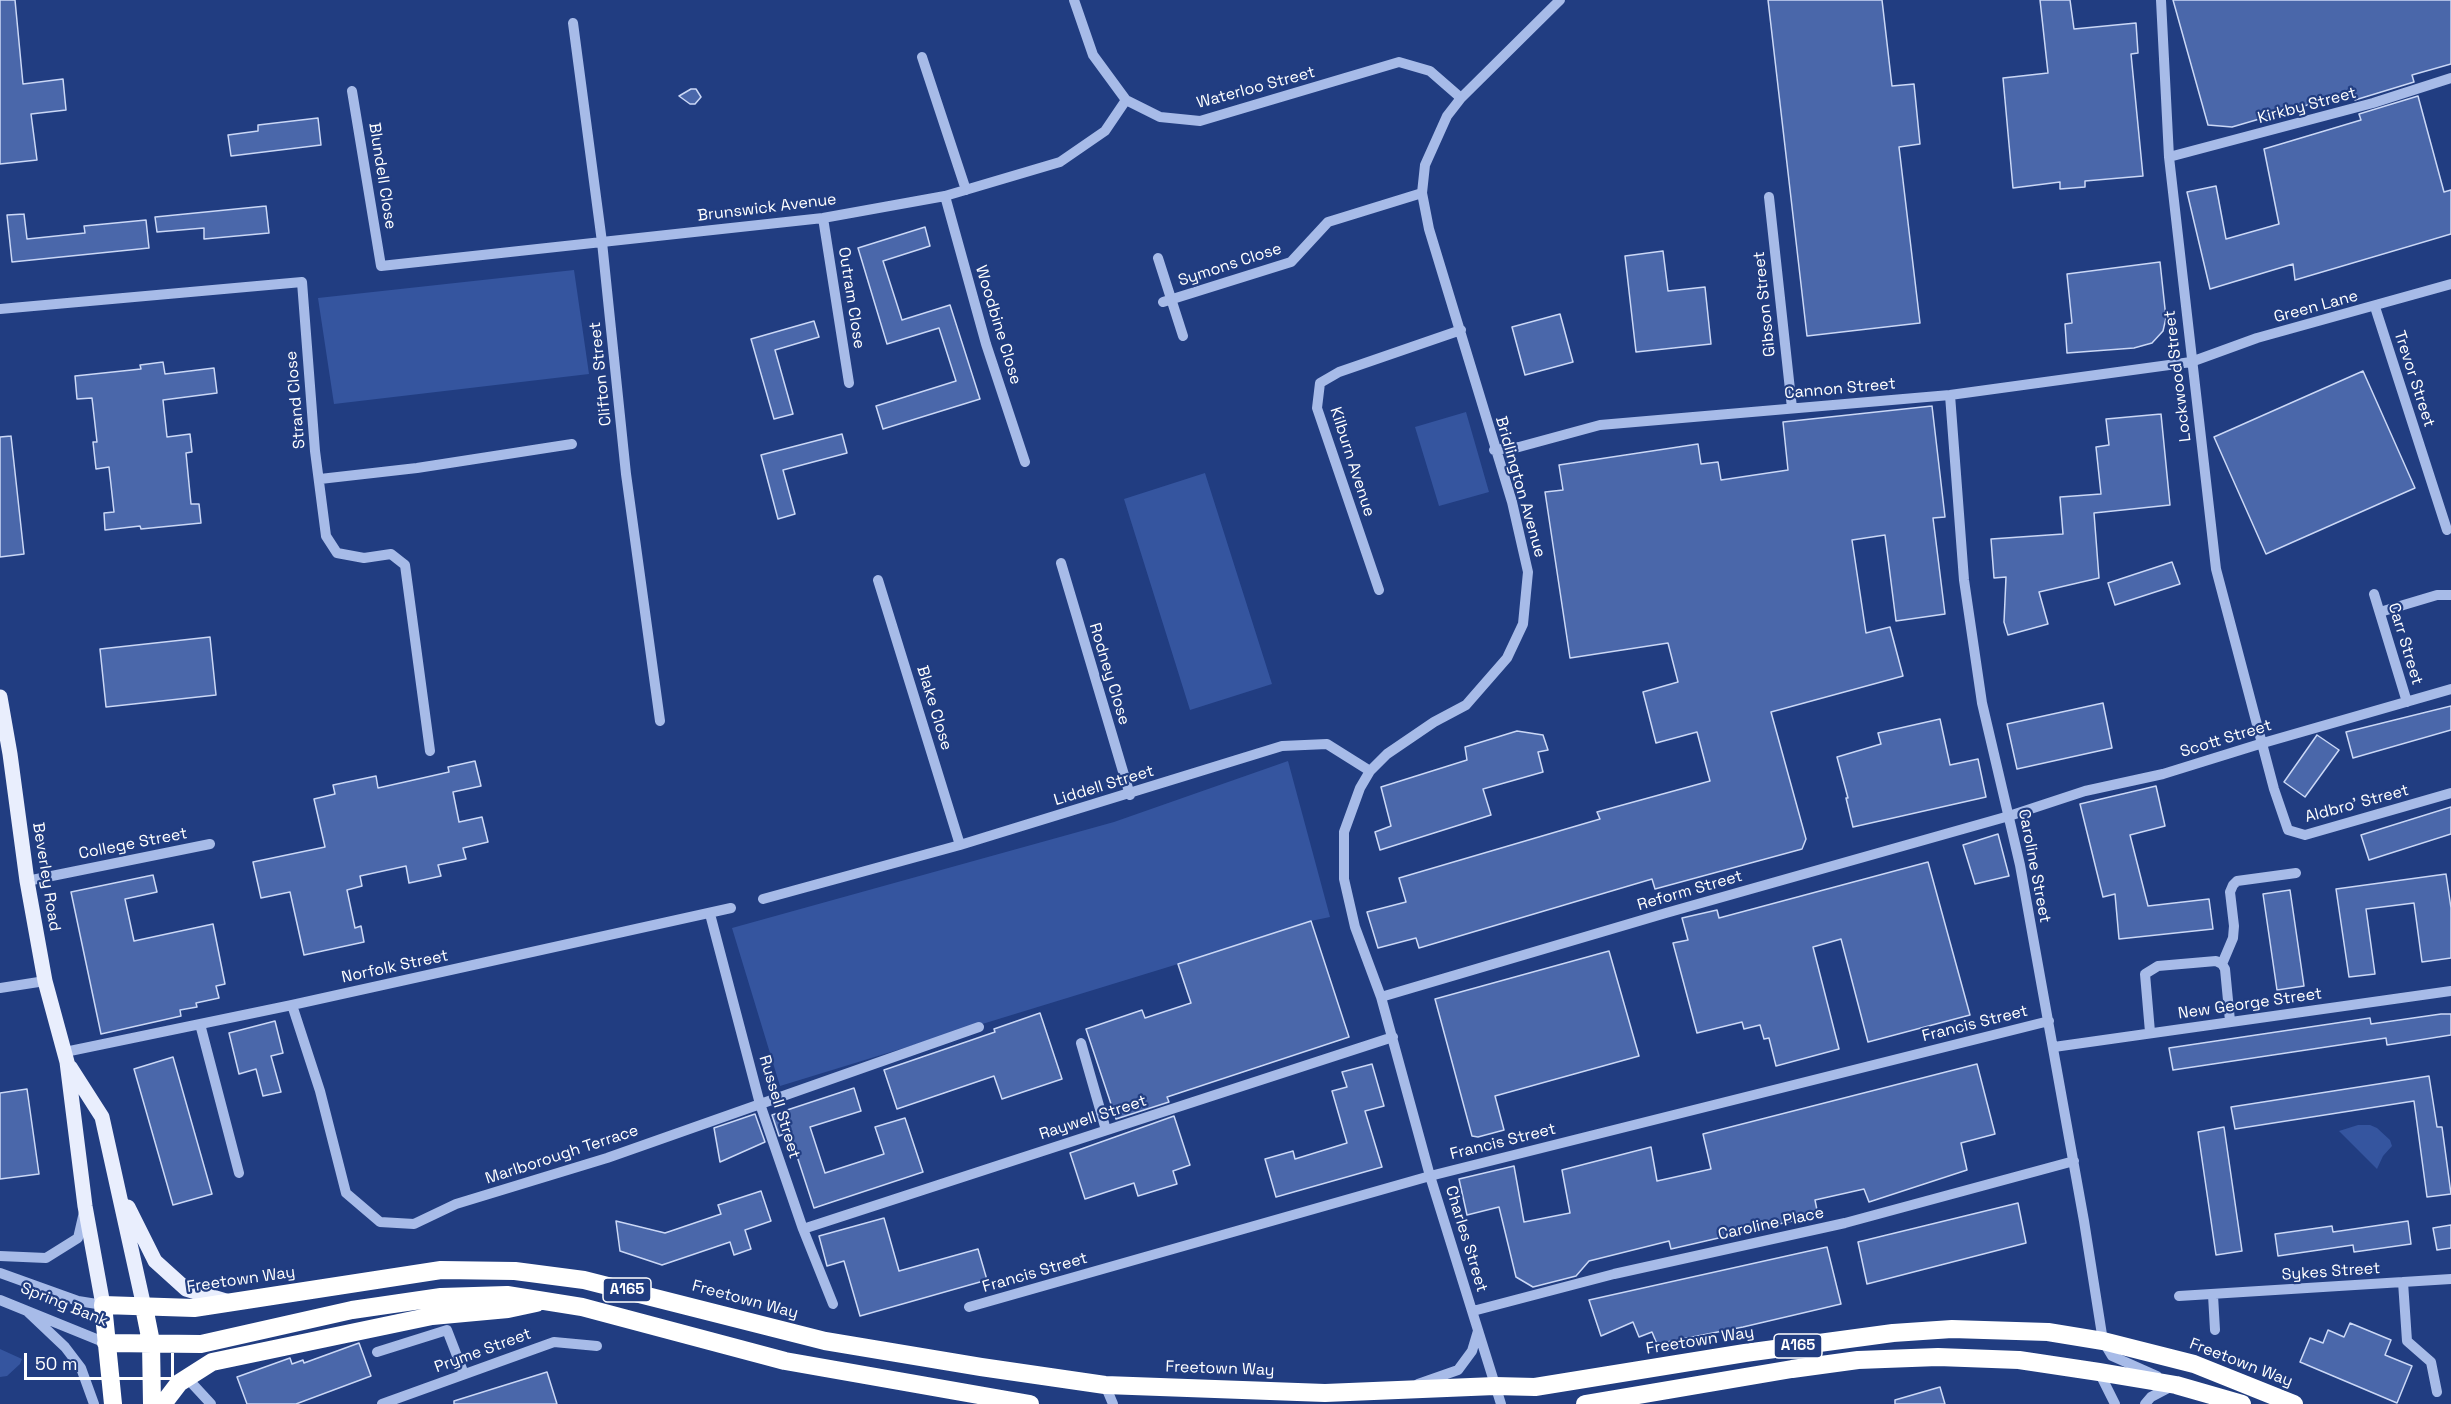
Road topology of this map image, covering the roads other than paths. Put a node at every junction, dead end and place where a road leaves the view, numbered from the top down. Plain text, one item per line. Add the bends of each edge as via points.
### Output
1 (1074, 0) edge
2 (1560, 0) edge
3 (2162, 0) edge
4 (573, 23) dead end
5 (922, 57) dead end
6 (2451, 78) edge
7 (352, 91) dead end
8 (1461, 98) junction
9 (1126, 100) junction
10 (2169, 157) junction
11 (966, 190) junction
12 (1422, 194) junction
13 (945, 196) junction
14 (1769, 197) dead end
15 (824, 218) junction
16 (602, 242) junction
17 (1158, 258) dead end
18 (381, 266) joint
19 (2451, 284) edge
20 (1167, 301) junction
21 (2375, 307) junction
22 (0, 309) edge
23 (1461, 330) junction
24 (1183, 336) dead end
25 (2191, 362) junction
26 (849, 383) dead end
27 (1950, 395) junction
28 (1792, 408) junction
29 (572, 444) dead end
30 (1494, 450) junction
31 (1025, 462) dead end
32 (320, 480) junction
33 (2446, 530) dead end
34 (1060, 562) dead end
35 (878, 580) dead end
36 (1379, 590) dead end
37 (2374, 594) dead end
38 (2451, 595) edge
39 (2380, 612) junction
40 (2451, 689) edge
41 (0, 697) edge
42 (2407, 702) junction
43 (660, 721) dead end
44 (2263, 743) junction
45 (430, 752) dead end
46 (1370, 771) junction
47 (2451, 793) edge
48 (1130, 795) junction
49 (2009, 816) junction
50 (210, 844) dead end
51 (960, 845) junction
52 (2296, 873) dead end
53 (27, 881) junction
54 (763, 898) dead end
55 (730, 908) dead end
56 (710, 914) junction
57 (2222, 964) junction
58 (45, 981) junction
59 (0, 988) edge
60 (2451, 991) edge
61 (1381, 997) junction
62 (292, 1005) junction
63 (2049, 1022) junction
64 (2230, 1022) junction
65 (200, 1024) junction
66 (978, 1027) dead end
67 (2150, 1032) junction
68 (1393, 1037) junction
69 (1081, 1043) dead end
70 (2054, 1047) junction
71 (66, 1057) junction
72 (760, 1104) junction
73 (1106, 1130) junction
74 (2074, 1161) junction
75 (239, 1173) dead end
76 (1430, 1176) junction
77 (116, 1180) junction
78 (85, 1206) junction
79 (803, 1229) junction
80 (0, 1256) edge
81 (0, 1273) edge
82 (2451, 1279) edge
83 (2403, 1282) junction
84 (2213, 1295) junction
85 (2179, 1296) dead end
86 (0, 1300) edge
87 (543, 1301) junction
88 (232, 1303) junction
89 (833, 1304) dead end
90 (103, 1305) junction
91 (144, 1307) junction
92 (969, 1307) dead end
93 (27, 1311) junction
94 (1473, 1311) junction
95 (2215, 1330) dead end
96 (1478, 1331) junction
97 (2103, 1341) junction
98 (151, 1342) junction
99 (106, 1343) junction
100 (597, 1346) dead end
101 (377, 1352) dead end
102 (2099, 1372) junction
103 (464, 1374) junction
104 (187, 1378) junction
105 (1105, 1384) junction
106 (2176, 1385) junction
107 (1495, 1386) junction
108 (1404, 1390) junction
109 (2437, 1392) dead end
110 (93, 1404) edge
111 (113, 1404) edge
112 (152, 1404) edge
113 (163, 1404) edge
114 (211, 1404) edge
115 (382, 1404) edge
116 (1030, 1404) edge
117 (1113, 1404) edge
118 (1501, 1404) edge
119 (1585, 1404) edge
120 (2115, 1404) edge
121 (2145, 1404) edge
122 (2242, 1404) edge
123 (2294, 1404) edge

1 - 9 street, Waterloo Street via 1093,55
2 - 8 street, Bridlington Avenue
3 - 10 street, Lockwood Street
4 - 16 street, Clifton Street
5 - 11 street
6 - 10 street, Kirkby Street
7 - 18 street, Blundell Close
8 - 9 street, Waterloo Street via 1430,71 1399,62 1200,122 1160,117
8 - 12 street, Bridlington Avenue via 1447,116 1425,165
9 - 11 street, Brunswick Avenue via 1105,132 1060,162
10 - 25 street, Lockwood Street
11 - 13 street, Brunswick Avenue
12 - 20 street, Symons Close via 1328,222 1291,262
12 - 23 street, Bridlington Avenue
13 - 15 street, Brunswick Avenue
13 - 31 street, Woodbine Close via 986,344
14 - 28 street, Gibson Street
15 - 16 street, Brunswick Avenue
15 - 26 street, Outram Close
16 - 18 street, Brunswick Avenue
16 - 43 street, Clifton Street via 626,474
17 - 20 street, Symons Close
19 - 21 street, Green Lane
20 - 24 street, Symons Close
21 - 25 street, Green Lane via 2257,338
21 - 33 street, Trevor Street
22 - 32 street, Strand Close via 302,282
23 - 30 street, Bridlington Avenue
23 - 36 street, Kilburn Avenue via 1339,372 1320,383 1317,408
25 - 27 street, Cannon Street
25 - 44 street, Lockwood Street via 2216,569
27 - 28 street, Cannon Street
27 - 49 street, Caroline Street via 1964,580 1982,703
28 - 30 street, Cannon Street via 1600,424 1519,447
29 - 32 street
30 - 46 street, Bridlington Avenue via 1512,502 1528,572 1523,624 1507,658 1466,705 1387,754
32 - 45 street, Strand Close via 326,536 337,553 364,558 391,554 405,565
34 - 48 street, Rodney Close
35 - 51 street, Blake Close
37 - 39 street, Carr Street
38 - 39 street via 2438,595
39 - 42 street, Carr Street
40 - 42 street, Scott Street
41 - 53 main road, Beverley Road
42 - 44 street, Scott Street
44 - 47 street, Aldbro' Street via 2288,830 2305,835
44 - 49 street, Scott Street via 2163,774 2085,791
46 - 48 street, Liddell Street via 1327,744 1282,746
46 - 61 street, Bridlington Avenue via 1344,831 1344,879 1355,927
48 - 51 street, Liddell Street
49 - 61 street, Reform Street
49 - 63 street, Caroline Street
50 - 53 street, College Street
51 - 54 street, Liddell Street
52 - 57 street via 2237,881 2233,885 2233,938
53 - 58 main road, Beverley Road
55 - 56 street, Norfolk Street
56 - 62 street, Norfolk Street
56 - 72 street, Russell Street
57 - 64 street
57 - 67 street via 2217,961 2158,966 2145,974
58 - 59 street
58 - 71 main road, Beverley Road
60 - 64 street, New George Street
61 - 68 street, Charles Street
62 - 65 street, Norfolk Street
62 - 72 street, Marlborough Terrace via 320,1091 346,1193 380,1222 414,1224 456,1204 607,1158
63 - 70 street, Caroline Street
63 - 76 street, Francis Street
64 - 67 street, New George Street
65 - 71 street, Norfolk Street
65 - 75 street
66 - 72 street, Marlborough Terrace
67 - 70 street, New George Street
68 - 73 street, Raywell Street
68 - 76 street, Charles Street
69 - 73 street
70 - 74 street, Caroline Street
71 - 77 main road, Beverley Road via 102,1117
71 - 78 main road, Beverley Road
72 - 79 street, Russell Street
73 - 79 street, Raywell Street
74 - 94 street, Caroline Place via 1845,1223 1614,1274
74 - 97 street, Caroline Street
76 - 92 street, Francis Street
76 - 94 street, Charles Street
77 - 88 main road via 155,1261 186,1289
77 - 91 main road, Beverley Road
78 - 80 street via 78,1238 46,1258
78 - 90 main road, Beverley Road
79 - 89 street, Russell Street
81 - 90 street, Spring Bank via 78,1301
82 - 83 street, Sykes Street
83 - 84 street, Sykes Street
83 - 109 street via 2407,1341 2432,1362
84 - 85 street, Sykes Street
84 - 95 street
86 - 93 street, Spring Bank
87 - 98 highway, A165 via 507,1295 441,1297 352,1310 201,1344
87 - 104 highway via 508,1310 432,1316 324,1337 212,1362
87 - 116 highway, A165 via 582,1307 784,1361
88 - 91 highway, Freetown Way / A165 via 194,1308
88 - 105 highway, Freetown Way / A165 via 441,1270 515,1271 595,1283 825,1341
90 - 91 highway, Spring Bank
90 - 99 highway
91 - 98 highway
93 - 99 street, Spring Bank
93 - 110 street via 81,1368
94 - 96 street, Charles Street
96 - 107 street, Charles Street
96 - 108 street via 1472,1351 1458,1370
97 - 106 street via 2112,1356
97 - 107 highway, Freetown Way / A165 via 2048,1332 1952,1329 1893,1333 1535,1387
97 - 123 highway, Freetown Way / A165 via 2194,1364
98 - 99 highway, Spring Bank
98 - 112 highway
99 - 111 highway
100 - 103 street, Pryme Street via 554,1342
101 - 103 street via 447,1330
102 - 106 highway, A165
102 - 119 highway, A165 via 1979,1358 1858,1360
102 - 120 street
103 - 115 street, Pryme Street
104 - 113 highway
104 - 114 street
105 - 108 highway, Freetown Way / A165 via 1325,1393
105 - 117 street
106 - 121 street via 2151,1396
106 - 122 highway, A165
107 - 108 highway, Freetown Way / A165
107 - 118 street, Charles Street

